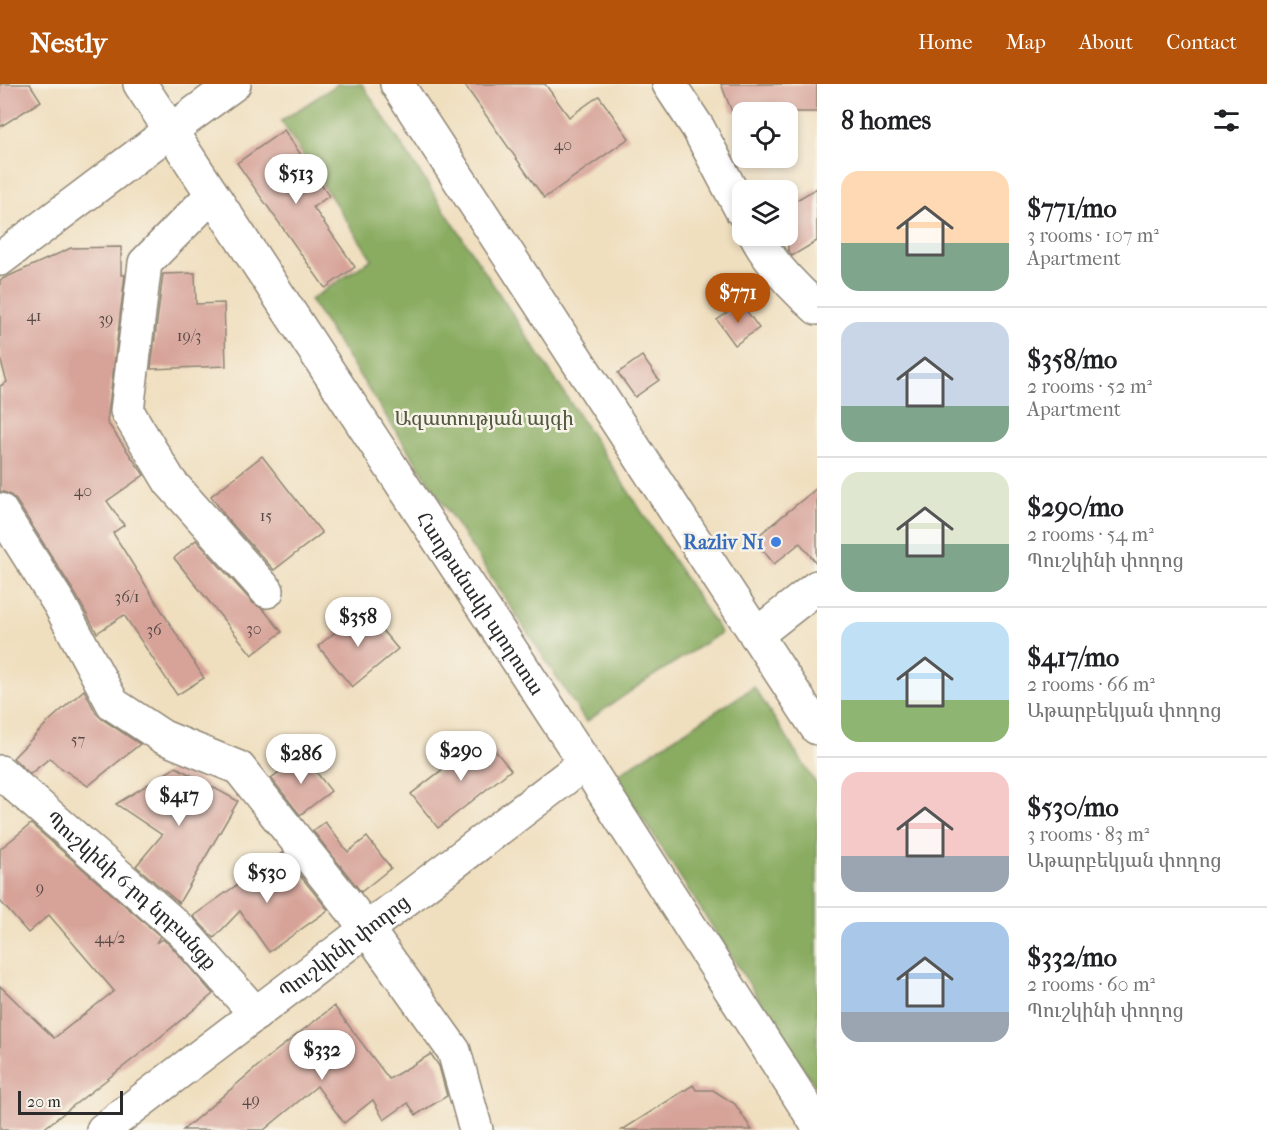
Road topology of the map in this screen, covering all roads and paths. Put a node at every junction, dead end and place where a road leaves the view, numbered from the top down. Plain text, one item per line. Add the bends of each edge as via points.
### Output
1 (140, 84) edge
2 (234, 84) edge
3 (397, 84) edge
4 (669, 84) edge
5 (170, 131) junction
6 (732, 192) edge
7 (212, 195) junction
8 (761, 246) edge
9 (0, 259) edge
10 (817, 308) edge
11 (0, 510) edge
12 (817, 587) edge
13 (267, 591) dead end
14 (756, 634) junction
15 (817, 728) edge
16 (585, 763) junction
17 (0, 772) edge
18 (367, 929) junction
19 (256, 1014) junction
20 (817, 1124) edge
21 (103, 1130) edge
22 (476, 1130) edge

1 - 5 main road, Հաղթանակի պողոտա
2 - 5 main road
3 - 14 main road
4 - 6 main road
5 - 7 main road, Հաղթանակի պողոտա
5 - 9 main road
7 - 13 main road via 145,263 127,411 170,482
7 - 16 main road, Հաղթանակի պողոտա
8 - 10 main road via 792,286
11 - 18 main road via 60,605 113,705 163,737 239,768
12 - 14 main road
14 - 15 main road
16 - 18 main road, Պուշկինի փողոց
16 - 20 main road, Հաղթանակի պողոտա
17 - 19 main road, Պուշկինի 6-րդ նրբանցք via 183,932
18 - 19 main road, Պուշկինի փողոց
18 - 22 main road via 454,1051
19 - 21 main road, Պուշկինի փողոց

